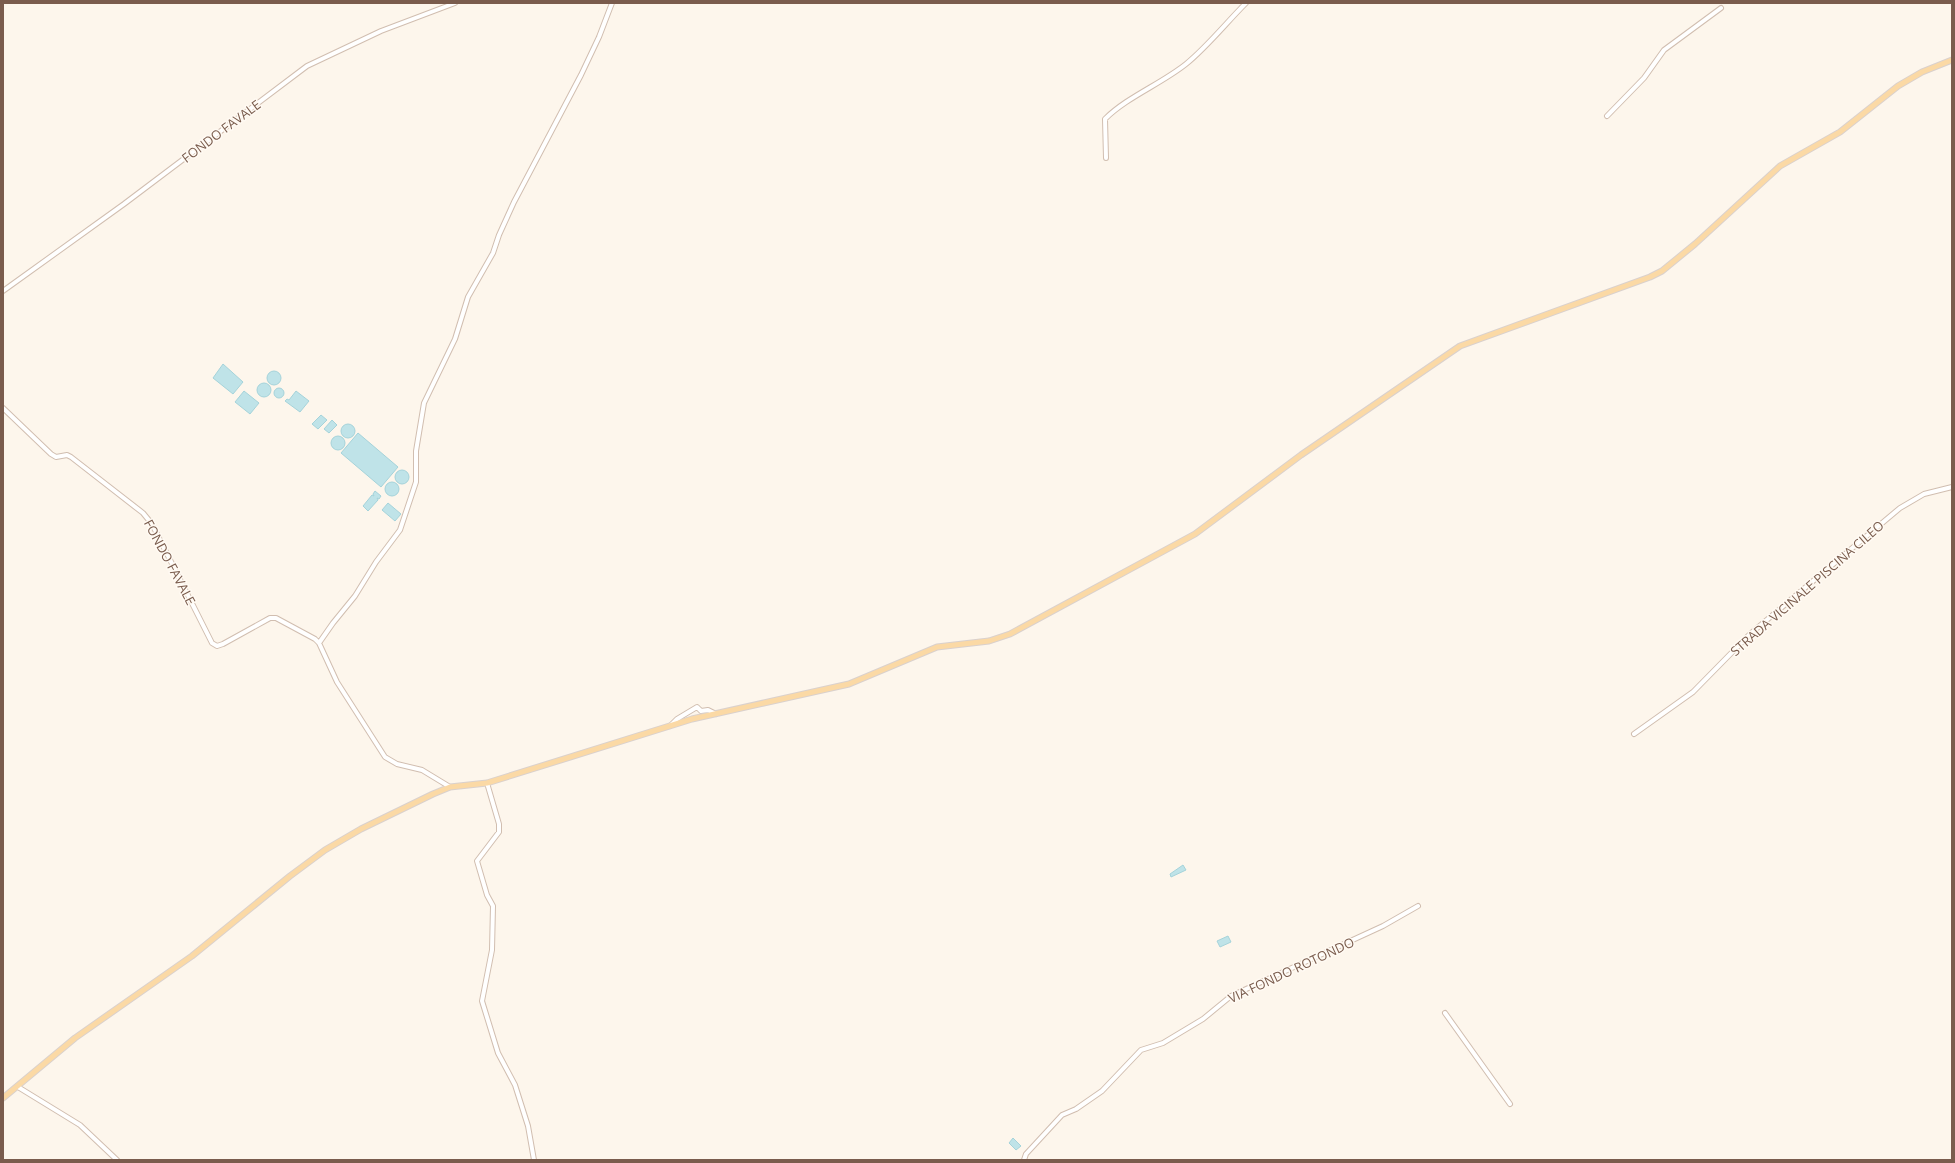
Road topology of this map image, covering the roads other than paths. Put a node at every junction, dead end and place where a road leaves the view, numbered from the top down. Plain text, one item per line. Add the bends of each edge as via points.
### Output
1 (455, 3) edge
2 (612, 3) edge
3 (1246, 3) edge
4 (1721, 8) dead end
5 (1952, 60) edge
6 (1607, 116) dead end
7 (1106, 158) dead end
8 (3, 291) edge
9 (3, 408) edge
10 (1952, 487) edge
11 (319, 643) junction
12 (716, 714) junction
13 (670, 726) junction
14 (1634, 734) dead end
15 (487, 783) junction
16 (450, 788) junction
17 (1418, 906) dead end
18 (1445, 1013) dead end
19 (18, 1087) junction
20 (3, 1098) edge
21 (1510, 1104) dead end
22 (117, 1160) edge
23 (534, 1160) edge
24 (1024, 1160) edge

1 - 8 street, FONDO FAVALE via 381,31 307,66 124,204
2 - 11 street via 581,75 511,209 493,253 468,297 455,339 424,403 416,451 416,482 400,530
3 - 7 street via 1186,64 1105,119
4 - 6 street via 1664,50 1644,78
5 - 12 main road via 1908,80 1840,132 1780,166 1662,271 1460,346 1301,455 1195,534 1025,626 999,639 954,644 924,651 849,684
9 - 11 street, FONDO FAVALE via 51,454 56,457 71,457 143,513 152,524 212,643 217,646 223,644 270,618 276,618
10 - 14 street, STRADA VICINALE PISCINA CILEO via 1924,494 1900,508 1750,634 1693,692
11 - 16 street via 337,682 385,756 397,764 422,770
12 - 13 main road
12 - 13 street via 708,710 701,711 697,707 676,719
13 - 15 main road
15 - 16 main road
15 - 23 street via 499,832 477,861 493,906 492,950 482,1001 498,1053 515,1085 528,1126
16 - 19 main road via 361,829 325,850 182,963 75,1038
17 - 24 street, VIA FONDO ROTONDO via 1350,942 1231,996 1203,1019 1170,1039 1141,1050 1102,1091 1076,1109 1062,1115 1026,1154
18 - 21 street
19 - 20 main road
19 - 22 street via 80,1126

